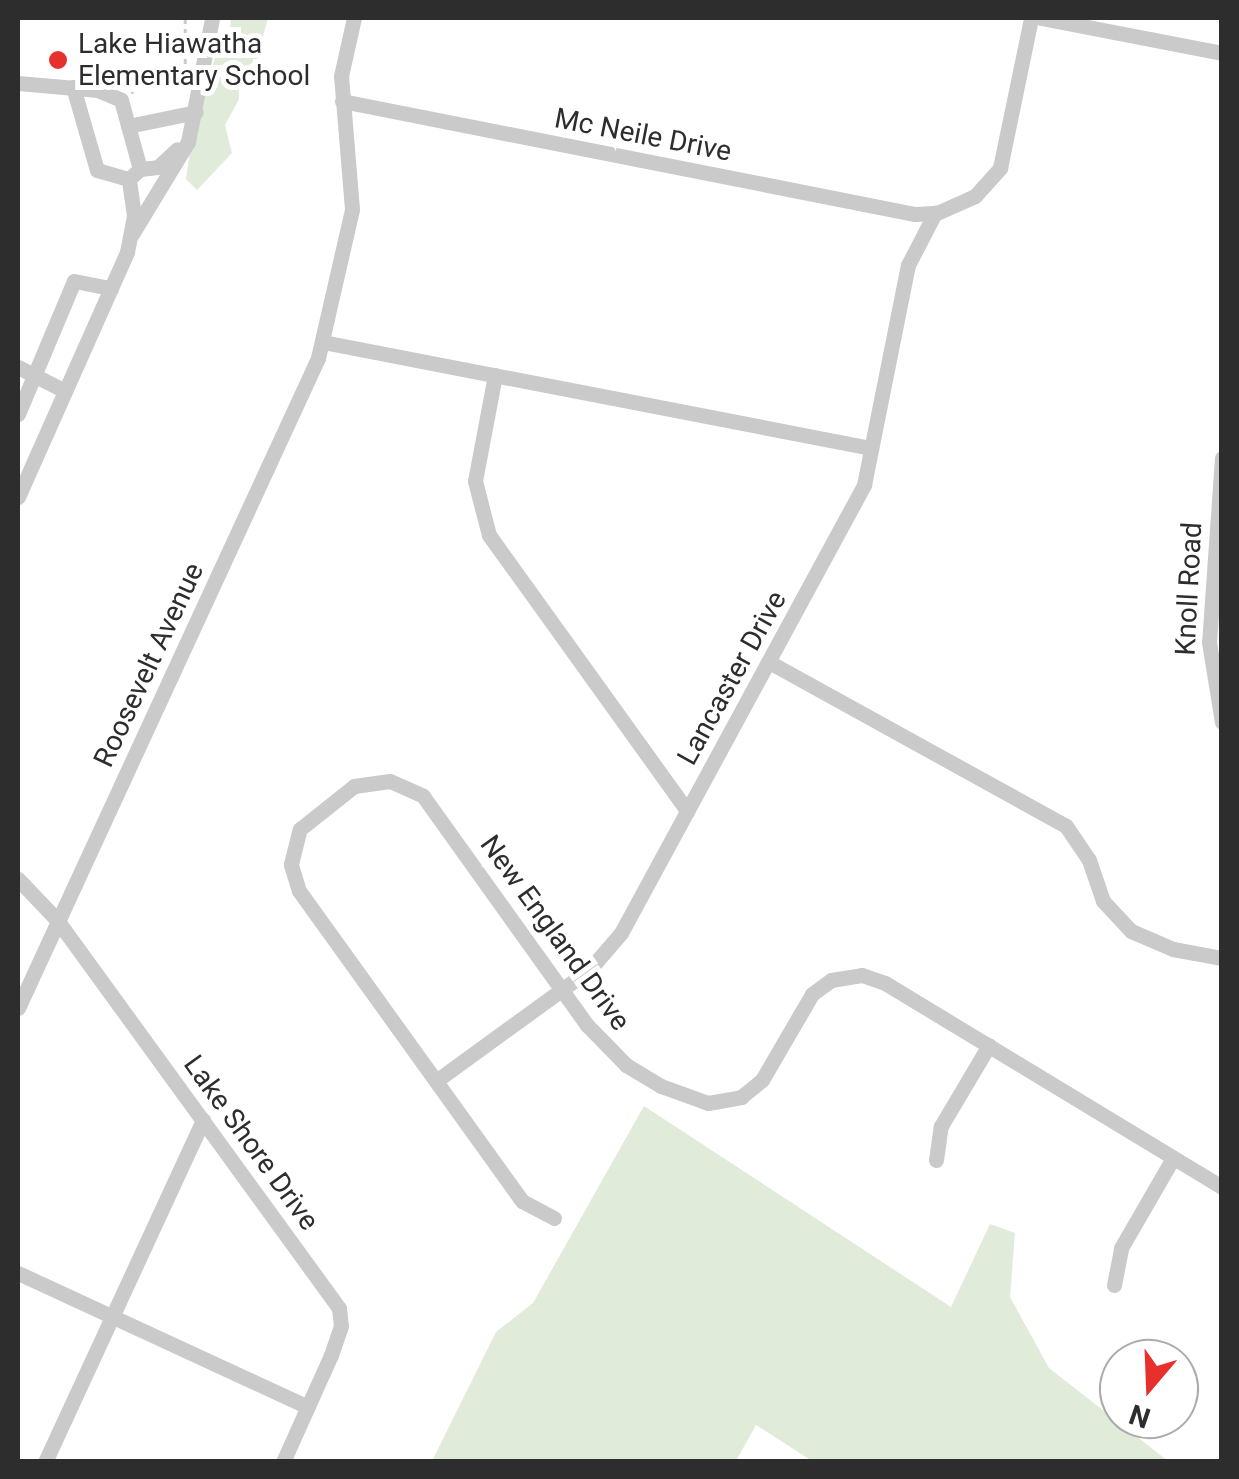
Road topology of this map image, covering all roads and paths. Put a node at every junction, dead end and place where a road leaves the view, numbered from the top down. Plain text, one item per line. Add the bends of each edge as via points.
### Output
1 (185, 18) edge
2 (212, 18) edge
3 (354, 18) edge
4 (1032, 18) edge
5 (1041, 18) edge
6 (1222, 53) edge
7 (18, 83) edge
8 (73, 88) junction
9 (188, 90) dead end
10 (342, 101) junction
11 (196, 112) junction
12 (128, 126) junction
13 (192, 130) junction
14 (134, 174) junction
15 (935, 213) junction
16 (132, 234) junction
17 (111, 288) junction
18 (323, 342) junction
19 (18, 367) edge
20 (35, 374) junction
21 (495, 375) junction
22 (65, 391) junction
23 (18, 414) edge
24 (871, 448) junction
25 (1222, 458) edge
26 (18, 497) edge
27 (769, 662) junction
28 (1222, 722) edge
29 (688, 811) junction
30 (18, 880) edge
31 (57, 920) junction
32 (1222, 958) edge
33 (562, 990) junction
34 (18, 1008) edge
35 (990, 1045) junction
36 (436, 1081) junction
37 (203, 1120) junction
38 (1174, 1158) junction
39 (936, 1160) dead end
40 (1222, 1187) edge
41 (554, 1218) dead end
42 (18, 1272) edge
43 (1114, 1285) dead end
44 (112, 1316) junction
45 (308, 1406) junction
46 (45, 1462) edge
47 (283, 1462) edge

1 - 9 path via 181,51
2 - 11 street
3 - 10 street, Roosevelt Avenue via 344,52
4 - 15 street via 1000,168 976,196
5 - 6 street
7 - 8 street
8 - 12 street via 122,100
8 - 14 street via 97,170
10 - 15 street, Mc Neile Drive
10 - 18 street, Roosevelt Avenue via 352,209
11 - 12 street
11 - 13 street
12 - 14 street
13 - 14 street via 168,160
13 - 16 street
14 - 16 street
15 - 24 street, Lancaster Drive via 908,265
16 - 17 street
17 - 20 street via 74,281
17 - 22 street
18 - 21 street
18 - 31 street, Roosevelt Avenue
19 - 20 street
20 - 22 street
20 - 23 street
21 - 24 street
21 - 29 street via 476,482 489,535
22 - 26 street
24 - 27 street, Lancaster Drive via 864,485
25 - 28 street, Knoll Road via 1209,642
27 - 29 street, Lancaster Drive
27 - 32 street via 1066,826 1089,860 1103,901 1131,931 1173,950
29 - 33 street, Lancaster Drive via 610,952
30 - 31 street, Lake Shore Drive
31 - 34 street, Roosevelt Avenue
31 - 37 street, Lake Shore Drive
33 - 35 street, New England Drive via 626,1066 708,1103 732,1100 756,1086 806,1000 844,976 885,983
33 - 36 street, Lancaster Drive
33 - 36 street, New England Drive via 417,792 390,781 362,782 313,814 293,846 298,891
35 - 38 street, New England Drive
35 - 39 street via 941,1126
36 - 41 street, New England Drive via 522,1201
37 - 44 street
37 - 45 street, Lake Shore Drive via 339,1308 341,1326
38 - 40 street, New England Drive
38 - 43 street via 1121,1248
42 - 44 street
44 - 45 street
44 - 46 street
45 - 47 street, Lake Shore Drive

